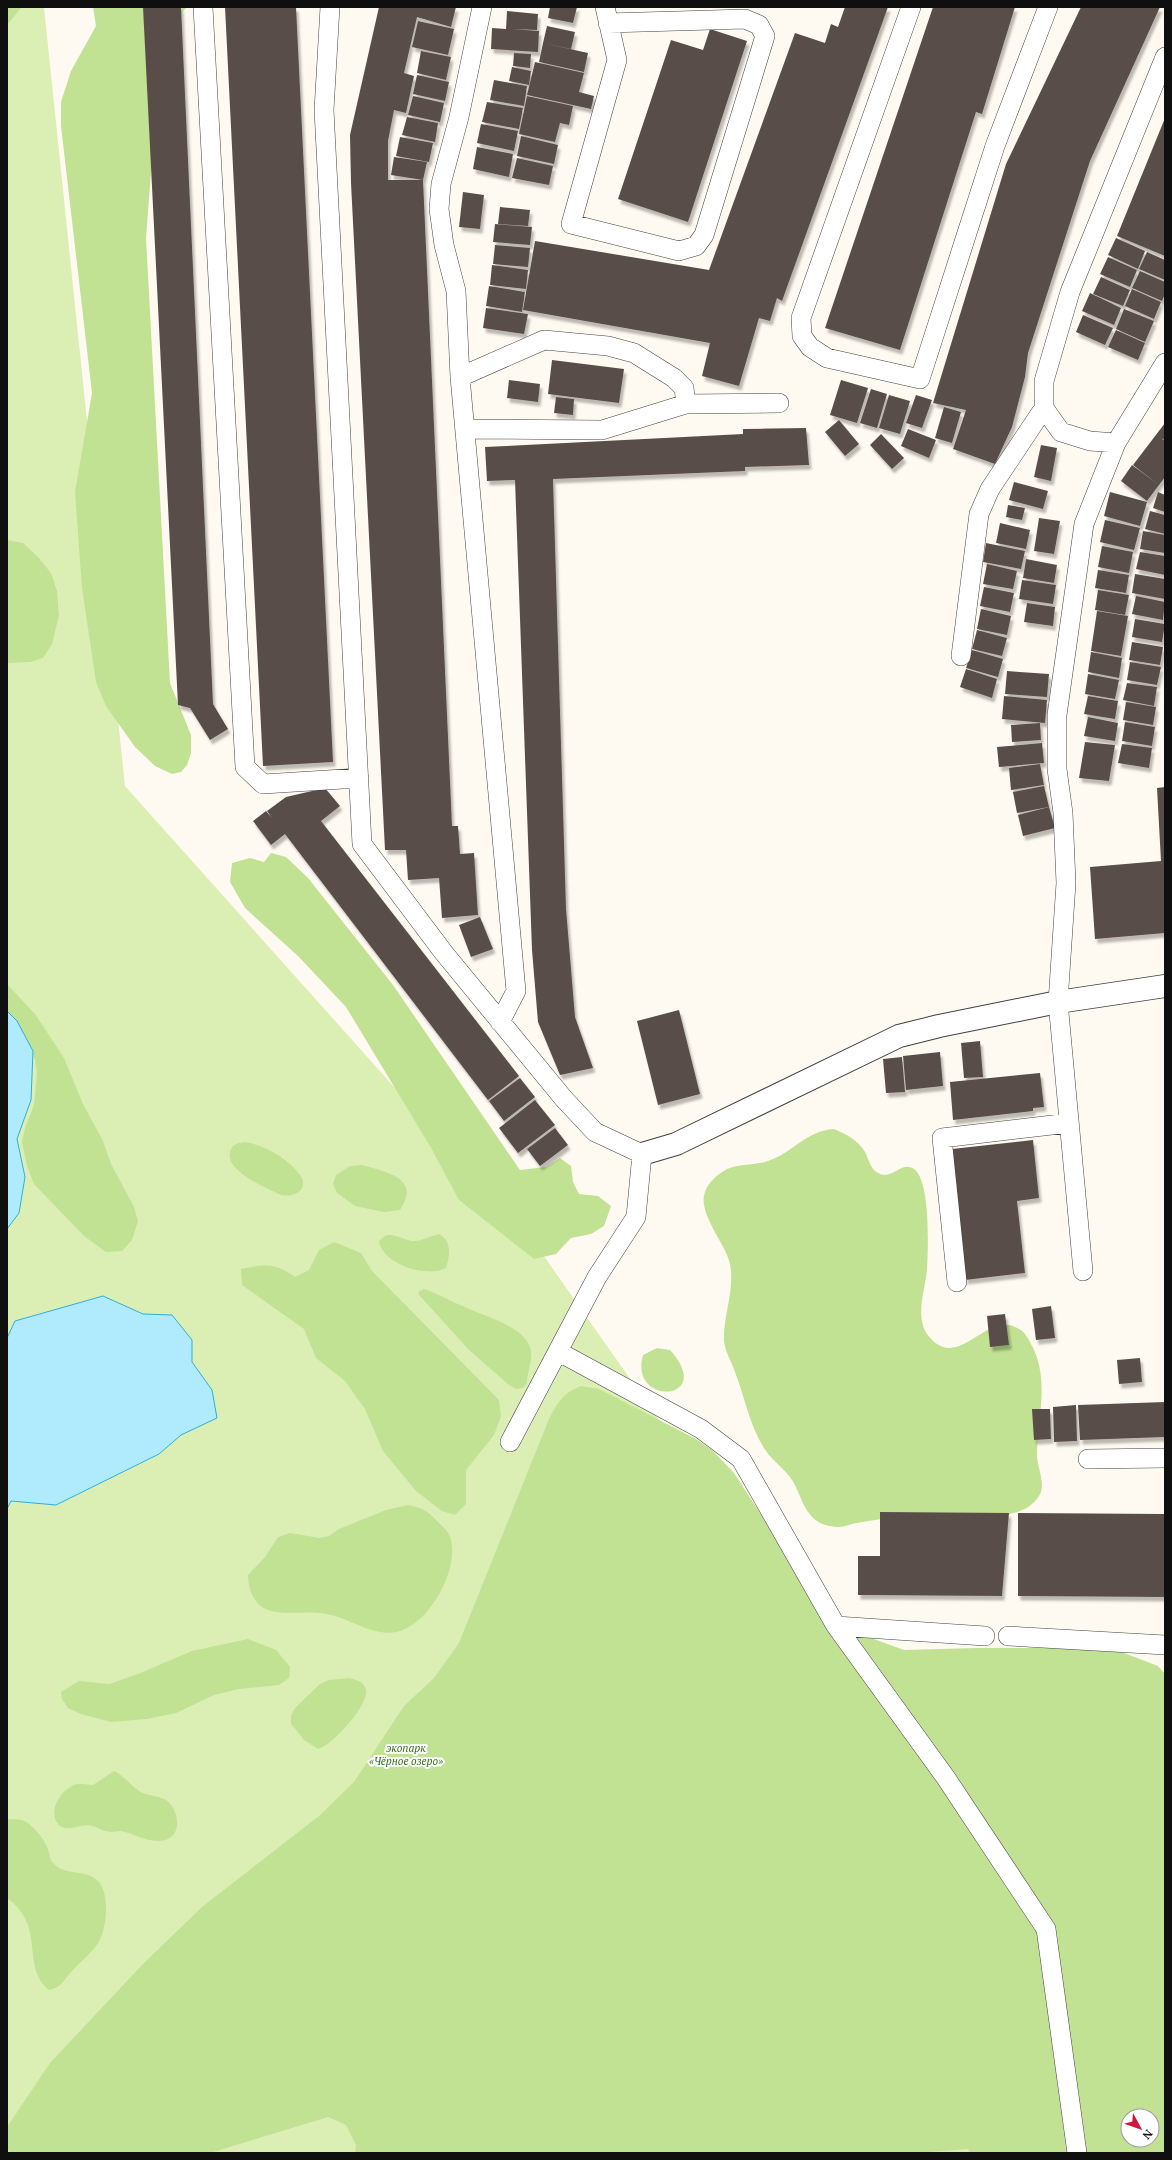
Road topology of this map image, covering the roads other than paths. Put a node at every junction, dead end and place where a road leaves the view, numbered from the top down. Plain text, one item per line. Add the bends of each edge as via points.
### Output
1 (204, 7) edge
2 (330, 7) edge
3 (482, 7) edge
4 (911, 7) edge
5 (1048, 7) edge
6 (607, 15) edge
7 (1165, 57) edge
8 (1165, 363) edge
9 (460, 377) junction
10 (779, 403) dead end
11 (686, 404) junction
12 (1044, 408) junction
13 (465, 429) junction
14 (1116, 443) junction
15 (961, 656) dead end
16 (359, 778) junction
17 (1165, 986) edge
18 (1058, 1002) junction
19 (500, 1022) junction
20 (1069, 1123) junction
21 (642, 1154) junction
22 (1083, 1271) dead end
23 (957, 1282) dead end
24 (559, 1352) junction
25 (510, 1442) dead end
26 (1165, 1458) edge
27 (1088, 1459) dead end
28 (836, 1626) junction
29 (985, 1636) dead end
30 (1008, 1636) dead end
31 (1165, 1645) edge
32 (1077, 2153) edge

1 - 16 lane via 245,767 263,784
2 - 16 lane via 324,110
3 - 9 lane via 459,117 441,184 439,210 444,245 456,290
4 - 5 lane via 801,318 802,336 810,347 827,358 920,379 995,146
6 - 6 lane via 617,60 571,224 679,251 696,246 704,235 764,36 759,25 745,19
7 - 12 lane via 1070,292 1044,381
8 - 14 lane
9 - 11 lane via 544,340 608,346 634,353 674,378 684,388
9 - 13 lane
10 - 11 lane
11 - 13 lane via 602,430
12 - 14 lane via 1061,432 1090,441
12 - 15 lane via 990,488 979,514
13 - 19 lane via 516,991
14 - 18 lane via 1084,524 1056,715 1056,769 1063,813 1066,876
16 - 19 lane via 362,844
17 - 18 street
18 - 20 lane
18 - 21 street via 899,1036 676,1144
19 - 21 lane via 595,1132
20 - 22 lane
20 - 23 lane via 942,1138
21 - 24 lane via 636,1217 597,1277
24 - 25 lane
24 - 28 lane via 701,1429 741,1459
26 - 27 lane
28 - 29 lane
28 - 32 lane via 946,1778 1046,1929
30 - 31 lane

